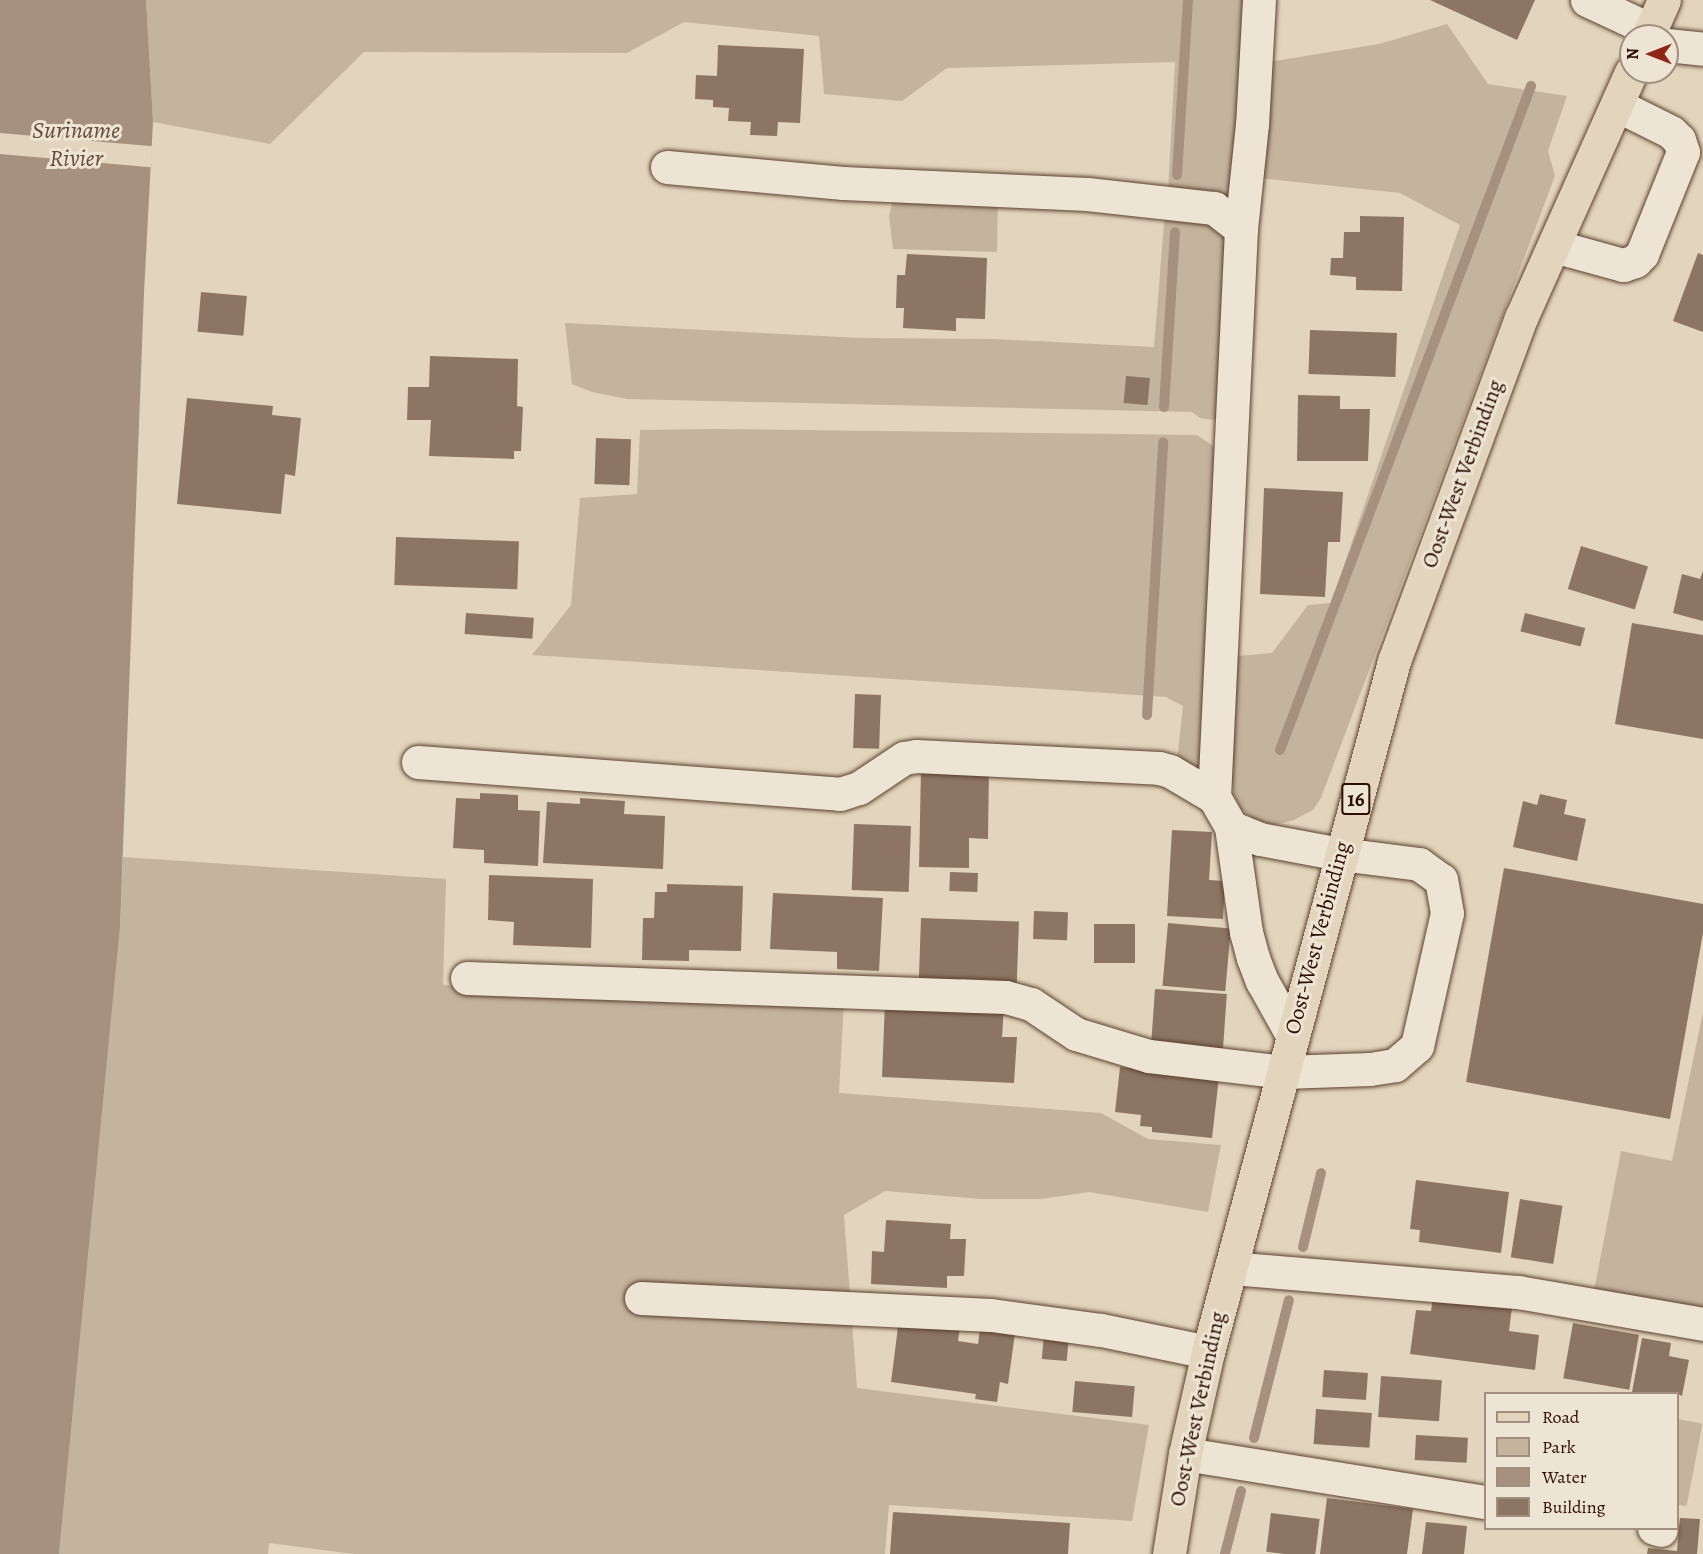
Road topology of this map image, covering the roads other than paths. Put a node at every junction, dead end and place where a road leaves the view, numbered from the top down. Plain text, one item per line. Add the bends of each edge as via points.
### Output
1 (1259, 0) edge
2 (1587, 0) edge
3 (1664, 0) edge
4 (1631, 24) edge
5 (1658, 24) edge
6 (1679, 43) edge
7 (1703, 49) edge
8 (1626, 84) edge
9 (1617, 105) junction
10 (667, 167) dead end
11 (1241, 229) junction
12 (1554, 246) junction
13 (418, 762) dead end
14 (1214, 797) junction
15 (1231, 827) junction
16 (1340, 854) junction
17 (467, 978) dead end
18 (1292, 1035) junction
19 (1282, 1072) junction
20 (1231, 1268) junction
21 (641, 1298) dead end
22 (1703, 1324) edge
23 (1208, 1352) junction
24 (1185, 1454) junction
25 (1484, 1502) edge
26 (1169, 1554) edge

1 - 11 street
2 - 4 street
3 - 5 main road
6 - 7 street
8 - 9 main road, Oost-West Verbinding / 16
9 - 12 main road, Oost-West Verbinding / 16
9 - 12 street via 1671,132 1683,152 1642,254 1623,265
10 - 11 street via 843,183 1087,194 1214,208
11 - 14 street
12 - 16 main road, Oost-West Verbinding / 16 via 1521,318 1394,661
13 - 14 street via 840,794 859,788 904,758 916,756 1159,768
14 - 15 street
15 - 16 street via 1260,839
15 - 18 street via 1253,958
16 - 18 main road, Oost-West Verbinding / 16
16 - 19 street via 1419,864 1441,880 1447,913 1418,1046 1395,1065
17 - 19 street via 1006,997 1031,1004 1076,1034 1149,1056
18 - 19 main road, Oost-West Verbinding / 16
19 - 20 main road, Oost-West Verbinding / 16
20 - 22 street via 1518,1292
20 - 23 main road, Oost-West Verbinding / 16
21 - 23 street via 991,1315 1101,1330
23 - 24 main road, Oost-West Verbinding / 16
24 - 25 street
24 - 26 main road, Oost-West Verbinding / 16

